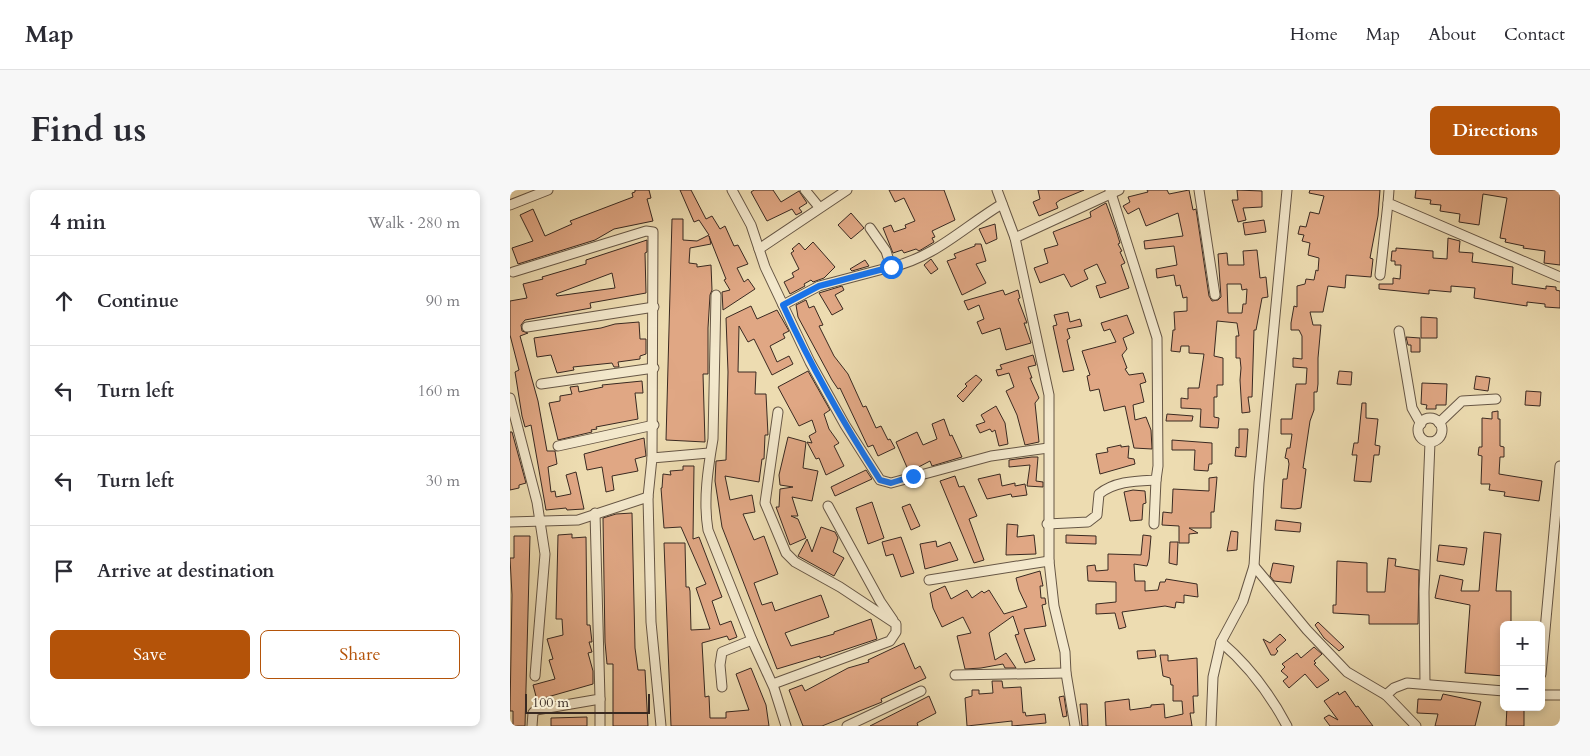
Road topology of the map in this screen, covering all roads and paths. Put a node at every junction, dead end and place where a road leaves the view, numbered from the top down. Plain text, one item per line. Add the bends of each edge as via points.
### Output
1 (548, 190) edge
2 (732, 190) edge
3 (805, 190) edge
4 (847, 190) edge
5 (997, 190) edge
6 (1199, 190) edge
7 (1286, 190) edge
8 (1388, 190) edge
9 (1113, 191) edge
10 (1388, 202) junction
11 (1002, 204) junction
12 (510, 205) edge
13 (819, 207) junction
14 (870, 228) dead end
15 (1015, 238) junction
16 (760, 249) junction
17 (891, 267) junction
18 (513, 272) dead end
19 (1380, 274) dead end
20 (1560, 277) edge
21 (716, 295) dead end
22 (1215, 296) dead end
23 (783, 305) junction
24 (654, 307) junction
25 (527, 327) dead end
26 (1399, 331) dead end
27 (654, 368) junction
28 (541, 384) dead end
29 (510, 398) edge
30 (1496, 400) dead end
31 (778, 412) dead end
32 (1440, 423) junction
33 (1421, 424) junction
34 (654, 425) junction
35 (1430, 442) junction
36 (558, 446) dead end
37 (1048, 448) junction
38 (709, 454) junction
39 (652, 458) junction
40 (1560, 466) edge
41 (1156, 480) junction
42 (648, 497) junction
43 (828, 506) dead end
44 (595, 513) junction
45 (510, 522) edge
46 (540, 522) junction
47 (1047, 524) junction
48 (1154, 524) dead end
49 (1049, 561) junction
50 (1254, 566) junction
51 (929, 580) dead end
52 (1555, 583) edge
53 (896, 624) junction
54 (752, 640) junction
55 (1221, 642) junction
56 (1542, 666) edge
57 (1066, 673) junction
58 (955, 675) dead end
59 (535, 676) dead end
60 (773, 684) junction
61 (1425, 684) junction
62 (722, 687) dead end
63 (921, 691) dead end
64 (1500, 691) edge
65 (1386, 695) junction
66 (1545, 695) edge
67 (1560, 695) edge
68 (600, 699) junction
69 (532, 726) edge
70 (600, 726) edge
71 (661, 726) edge
72 (786, 726) edge
73 (847, 726) edge
74 (1074, 726) edge
75 (1211, 726) edge
76 (1287, 726) edge
77 (1416, 726) edge

1 - 12 street
2 - 16 street
3 - 13 street
4 - 13 street
5 - 11 street
6 - 22 street
7 - 50 street
8 - 10 street
9 - 15 street
9 - 41 street via 1157,338
10 - 19 street
10 - 20 street
11 - 15 street
11 - 17 street via 974,221 948,243 911,263
13 - 16 street
14 - 17 street via 886,251
15 - 37 street via 1049,394
16 - 23 street
17 - 23 street via 819,286
18 - 24 street via 650,231 654,235
21 - 38 street via 713,439
23 - 37 street via 814,370 880,480 891,483 991,456
24 - 25 street
24 - 27 street
26 - 33 street via 1412,408
27 - 28 street
27 - 34 street
29 - 46 street
30 - 32 street via 1462,401
31 - 53 street via 765,502 786,553 795,562
32 - 33 street via 1430,419
32 - 35 street via 1440,437
33 - 35 street via 1421,437
34 - 36 street
34 - 39 street
35 - 61 street via 1424,592
37 - 47 street
38 - 39 street
38 - 54 street via 708,530
39 - 42 street
40 - 52 street
41 - 47 street via 1129,481 1105,489 1099,494 1097,515 1088,522
41 - 48 street
42 - 44 street
42 - 71 street via 651,622
43 - 53 street
44 - 46 street via 578,520
44 - 68 street
45 - 46 street
46 - 59 street via 545,554
47 - 49 street
49 - 51 street
49 - 57 street
50 - 55 street via 1243,601
50 - 65 street via 1347,672
52 - 56 street
53 - 60 street via 896,632 890,641
54 - 60 street
54 - 62 street via 722,652
55 - 75 street via 1213,677
55 - 76 street via 1242,659
57 - 58 street
57 - 74 street
60 - 72 street
61 - 64 street
61 - 65 street via 1407,683
63 - 73 street
65 - 77 street
66 - 67 street
68 - 69 street via 536,710
68 - 70 street

